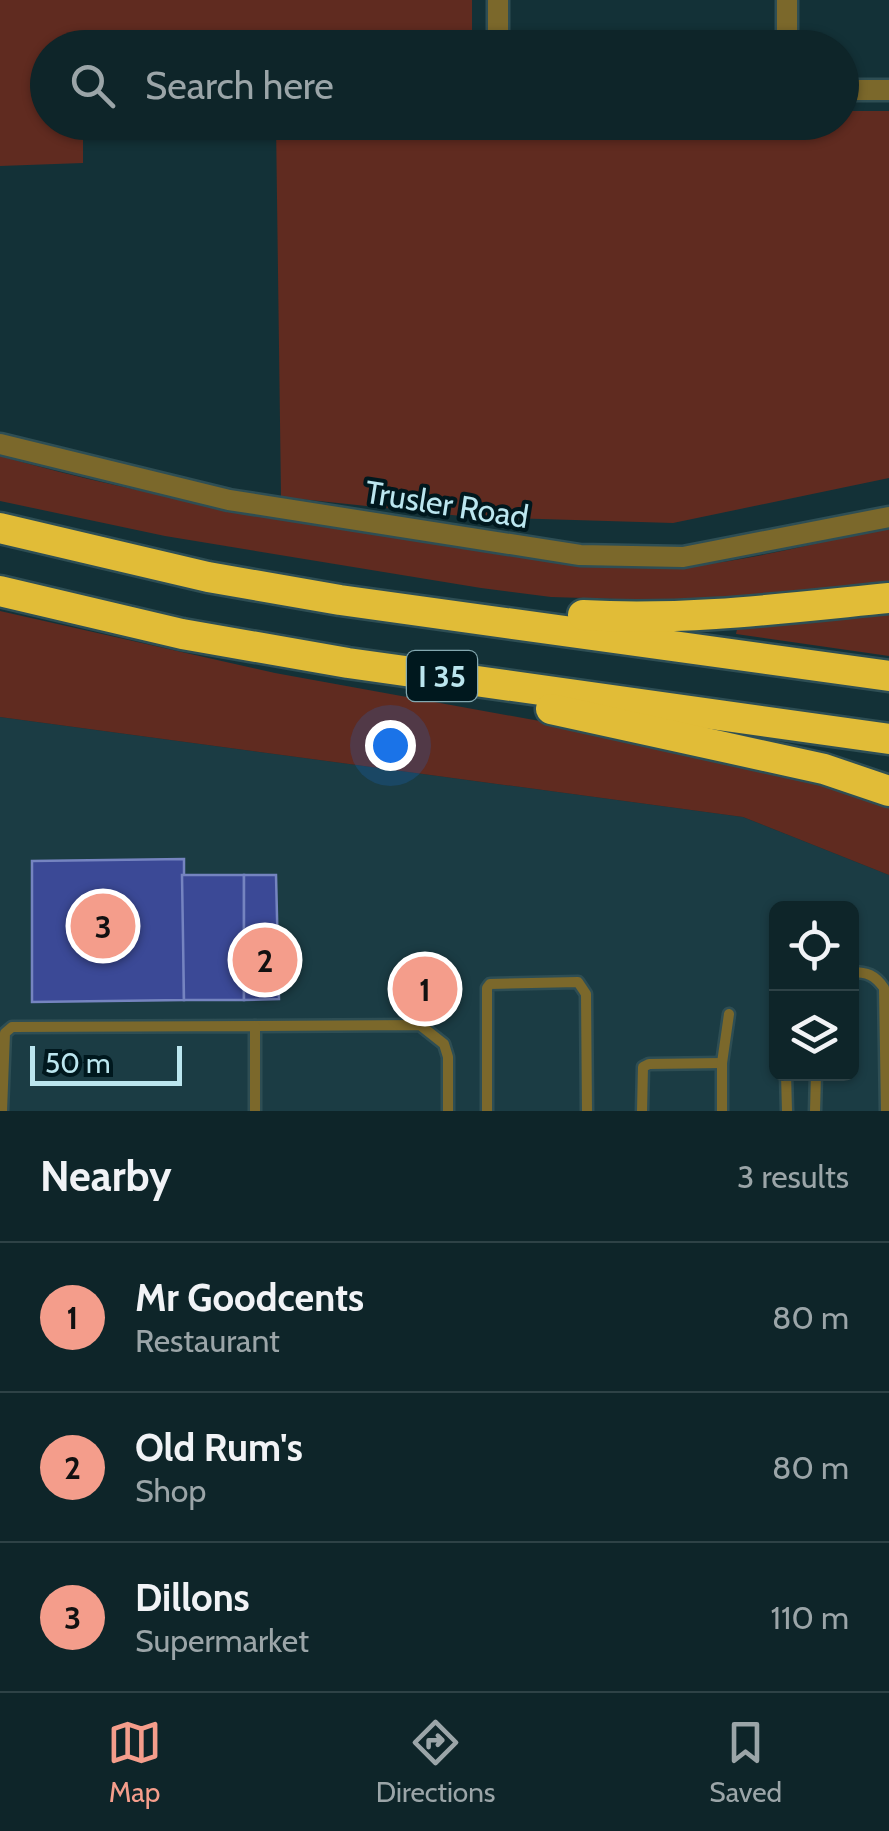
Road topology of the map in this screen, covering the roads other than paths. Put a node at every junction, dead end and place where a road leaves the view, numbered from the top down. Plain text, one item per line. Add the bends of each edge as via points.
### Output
1 (498, 0) edge
2 (787, 0) edge
3 (498, 30) edge
4 (787, 30) edge
5 (859, 90) edge
6 (889, 90) edge
7 (0, 444) edge
8 (889, 517) edge
9 (0, 528) edge
10 (0, 591) edge
11 (889, 598) edge
12 (340, 600) junction
13 (348, 662) junction
14 (889, 676) edge
15 (889, 739) edge
16 (889, 792) edge
17 (859, 972) edge
18 (728, 1014) dead end
19 (255, 1026) junction
20 (722, 1063) junction
21 (786, 1081) edge
22 (816, 1081) edge
23 (2, 1111) edge
24 (255, 1111) edge
25 (448, 1111) edge
26 (486, 1111) edge
27 (588, 1111) edge
28 (642, 1111) edge
29 (722, 1111) edge
30 (787, 1111) edge
31 (815, 1111) edge
32 (886, 1111) edge

1 - 3 street
2 - 4 street
5 - 6 street
7 - 8 street, Trusler Road via 229,500 580,555 683,557
9 - 12 highway, I 35
10 - 13 highway, I 35 via 182,634
11 - 12 highway via 643,619
12 - 14 highway, I 35
13 - 15 highway, I 35
13 - 16 highway via 824,769
17 - 32 lane via 884,988
18 - 20 lane
19 - 23 lane via 12,1027 5,1034
19 - 24 lane
19 - 25 lane via 420,1025 444,1044
20 - 28 lane via 643,1067
20 - 29 lane
21 - 30 lane
22 - 31 lane
26 - 27 lane via 487,988 578,982 586,994

